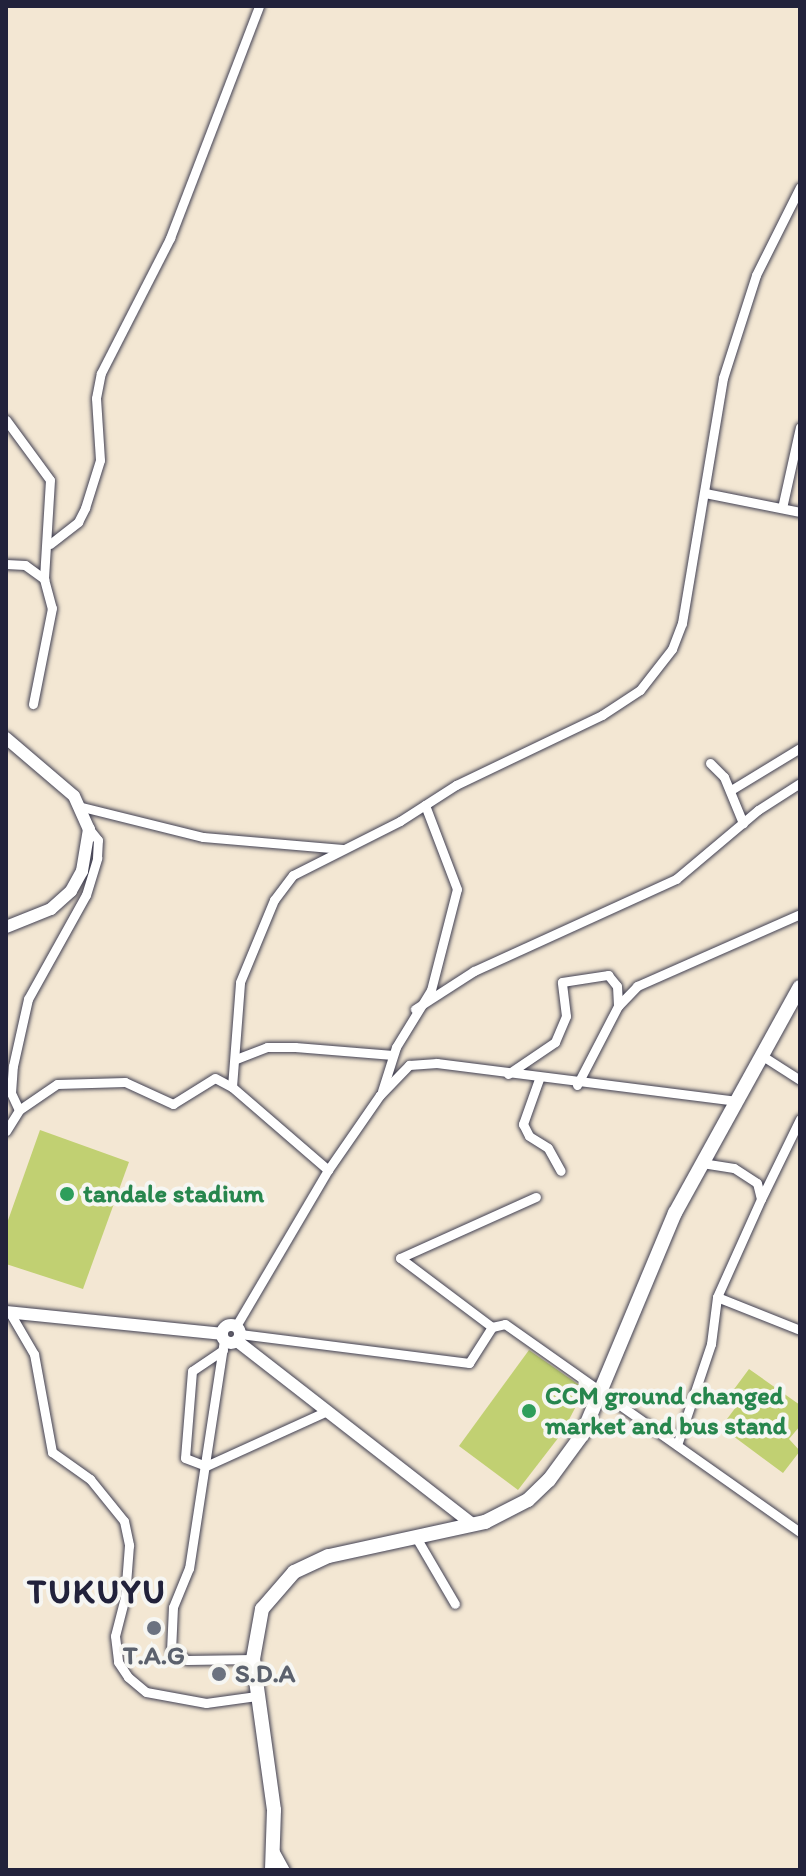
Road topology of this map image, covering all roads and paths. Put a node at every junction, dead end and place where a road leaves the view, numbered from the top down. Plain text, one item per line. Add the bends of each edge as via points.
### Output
1 (259, 6) edge
2 (800, 187) edge
3 (6, 420) edge
4 (800, 427) edge
5 (705, 493) junction
6 (782, 508) junction
7 (800, 512) edge
8 (50, 544) junction
9 (6, 564) edge
10 (44, 579) junction
11 (33, 704) dead end
12 (6, 738) edge
13 (800, 748) edge
14 (710, 763) dead end
15 (800, 783) edge
16 (731, 790) junction
17 (425, 805) junction
18 (82, 807) junction
19 (743, 823) junction
20 (89, 829) junction
21 (342, 849) junction
22 (800, 914) edge
23 (6, 927) edge
24 (800, 987) edge
25 (618, 1006) junction
26 (415, 1009) junction
27 (393, 1055) junction
28 (761, 1055) junction
29 (236, 1059) junction
30 (508, 1074) junction
31 (539, 1079) junction
32 (800, 1080) edge
33 (577, 1085) junction
34 (232, 1087) junction
35 (380, 1095) junction
36 (737, 1101) junction
37 (19, 1110) junction
38 (800, 1119) edge
39 (6, 1131) edge
40 (702, 1163) junction
41 (328, 1170) junction
42 (561, 1171) dead end
43 (536, 1197) dead end
44 (761, 1199) junction
45 (717, 1297) junction
46 (8, 1312) edge
47 (492, 1327) junction
48 (800, 1330) edge
49 (230, 1338) junction
50 (602, 1391) junction
51 (327, 1411) junction
52 (677, 1445) junction
53 (206, 1466) junction
54 (473, 1525) junction
55 (800, 1532) edge
56 (417, 1539) junction
57 (455, 1604) dead end
58 (253, 1659) junction
59 (257, 1696) junction
60 (274, 1849) junction
61 (272, 1870) edge
62 (285, 1870) edge

1 - 8 street via 170,238 101,373 96,398 100,460 85,508 78,522
2 - 5 street via 756,275 723,378
3 - 8 street via 50,480
4 - 6 street
5 - 6 street
5 - 17 street via 682,623 672,649 640,690
6 - 7 street
8 - 10 street
9 - 10 street via 25,565
10 - 11 street via 52,608
12 - 18 main road
13 - 16 street
14 - 16 street
15 - 19 street
16 - 19 street
17 - 21 street
17 - 26 street via 457,889 431,990
18 - 20 main road
18 - 21 street via 203,837
19 - 26 street via 676,879 474,971
20 - 23 main road via 82,871 71,891 51,909
20 - 37 street via 98,840 86,895 28,999 13,1066 11,1093
21 - 29 street via 293,875 274,900 240,982
22 - 25 street via 637,986
24 - 28 highway
25 - 30 street via 617,986 608,975 562,982 566,1016 555,1042
25 - 33 street
26 - 27 street
27 - 29 street via 267,1047
27 - 35 street
28 - 32 street
28 - 36 highway
29 - 34 street
30 - 31 street
30 - 35 street via 437,1063 409,1065
31 - 33 street
31 - 42 street via 523,1124 529,1136 548,1148
33 - 36 street
34 - 37 street via 215,1078 173,1104 125,1082 90,1080 57,1084
34 - 41 street
35 - 41 street
36 - 40 highway
37 - 39 street
38 - 44 street
40 - 44 street via 734,1168 757,1183
40 - 50 highway via 644,1277
41 - 49 street
43 - 47 street via 400,1258
44 - 45 street
45 - 48 street
45 - 52 street via 711,1344
46 - 49 main road
46 - 59 street via 34,1354 52,1452 90,1479 124,1521 129,1545 125,1597 115,1636 123,1670 146,1692 206,1703
47 - 49 street via 469,1363
47 - 50 street via 505,1324
49 - 51 main road
49 - 53 street
49 - 53 street via 197,1364 188,1382 183,1455
50 - 52 street
50 - 54 highway via 582,1435 549,1480 528,1500
51 - 53 street
51 - 54 main road
52 - 55 street
53 - 58 street via 189,1568 173,1607 171,1651 187,1660
54 - 56 highway
56 - 57 street
56 - 58 highway via 329,1556 294,1572 262,1609
58 - 59 highway
59 - 60 highway via 274,1810
60 - 61 highway
60 - 62 street

